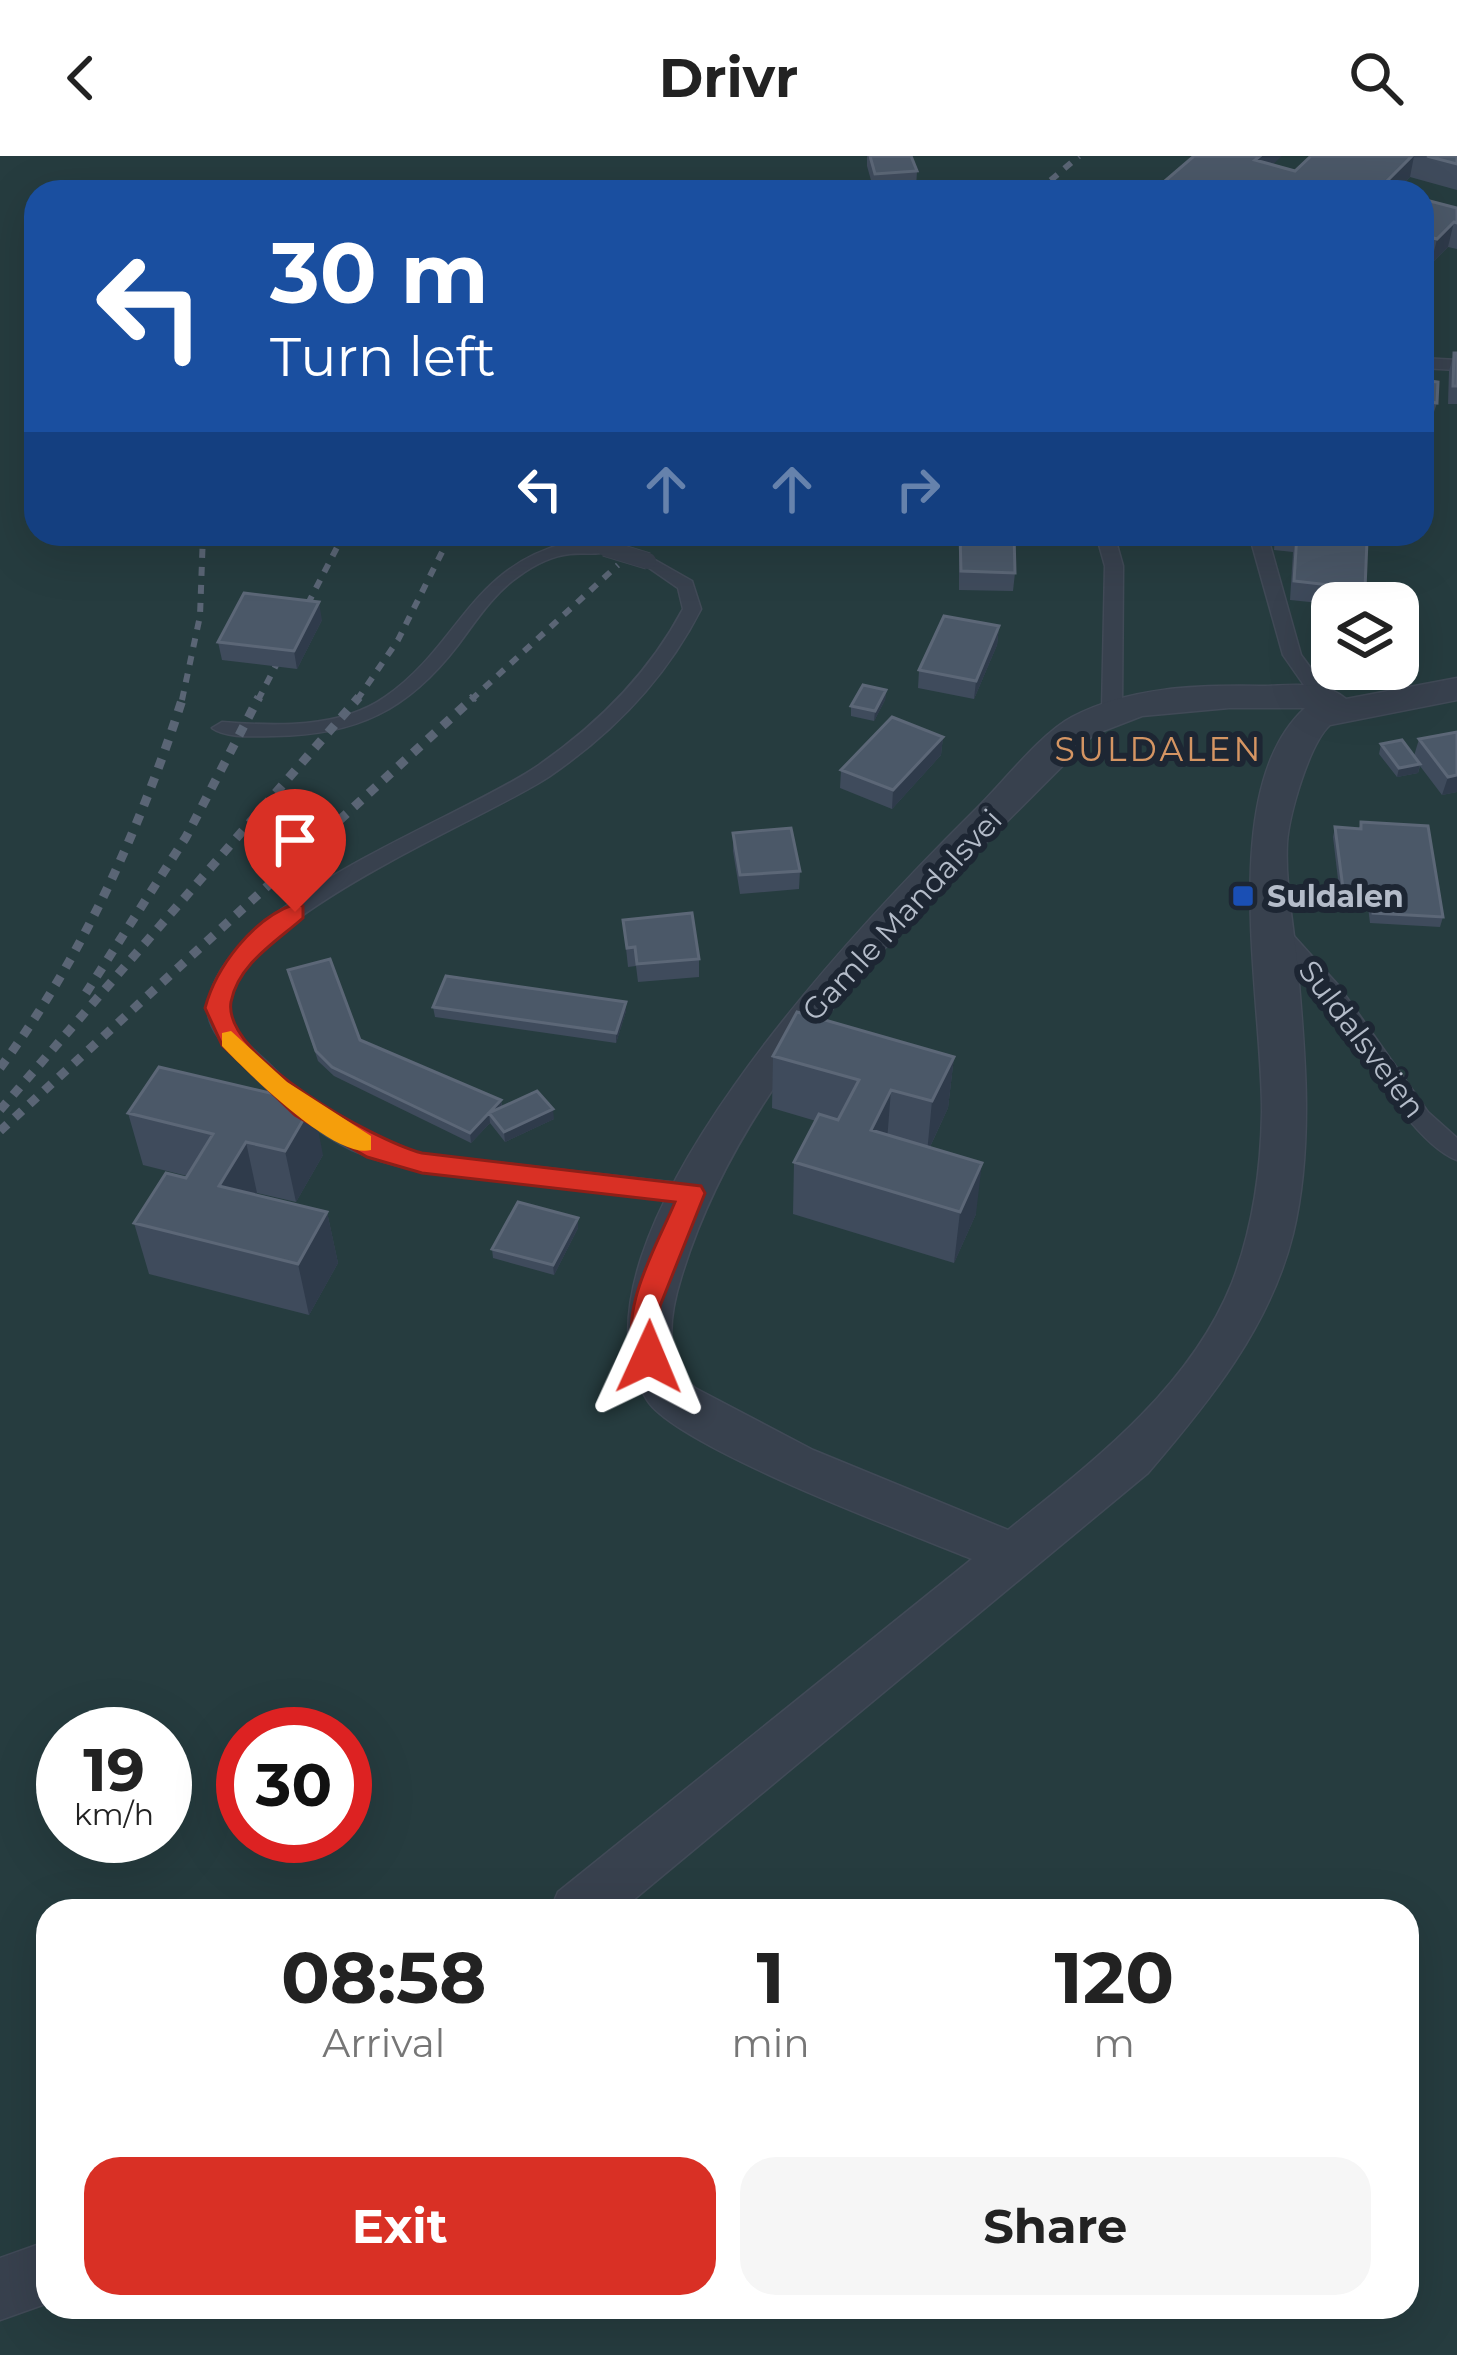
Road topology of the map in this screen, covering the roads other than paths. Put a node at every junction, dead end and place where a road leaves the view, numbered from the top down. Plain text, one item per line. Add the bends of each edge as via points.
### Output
1 (1108, 546) edge
2 (1261, 546) edge
3 (1457, 688) edge
4 (1329, 703) junction
5 (1112, 710) junction
6 (222, 728) dead end
7 (1274, 928) junction
8 (1457, 1151) edge
9 (692, 1193) junction
10 (1010, 1553) junction
11 (592, 1899) edge
12 (36, 2276) edge
13 (0, 2289) edge

1 - 5 lane
2 - 4 lane via 1292,655
3 - 4 street
4 - 5 street, Gamle Mandalsvei via 1161,699
4 - 7 street via 1306,727 1269,825
5 - 9 street, Gamle Mandalsvei via 1080,727 830,987
6 - 9 lane, bridge via 314,727 376,710 431,665 513,568 564,546 648,561 686,585 692,610 616,715 533,778 317,896 242,958 217,1008 231,1039 278,1088 376,1150 422,1163
7 - 8 lane, Suldalsveien via 1330,990 1420,1118
7 - 10 street via 1283,1171 1256,1288 1184,1403 1131,1459
9 - 10 street, Gamle Mandalsvei via 646,1306 649,1357 666,1391 789,1462
10 - 11 street
12 - 13 street

